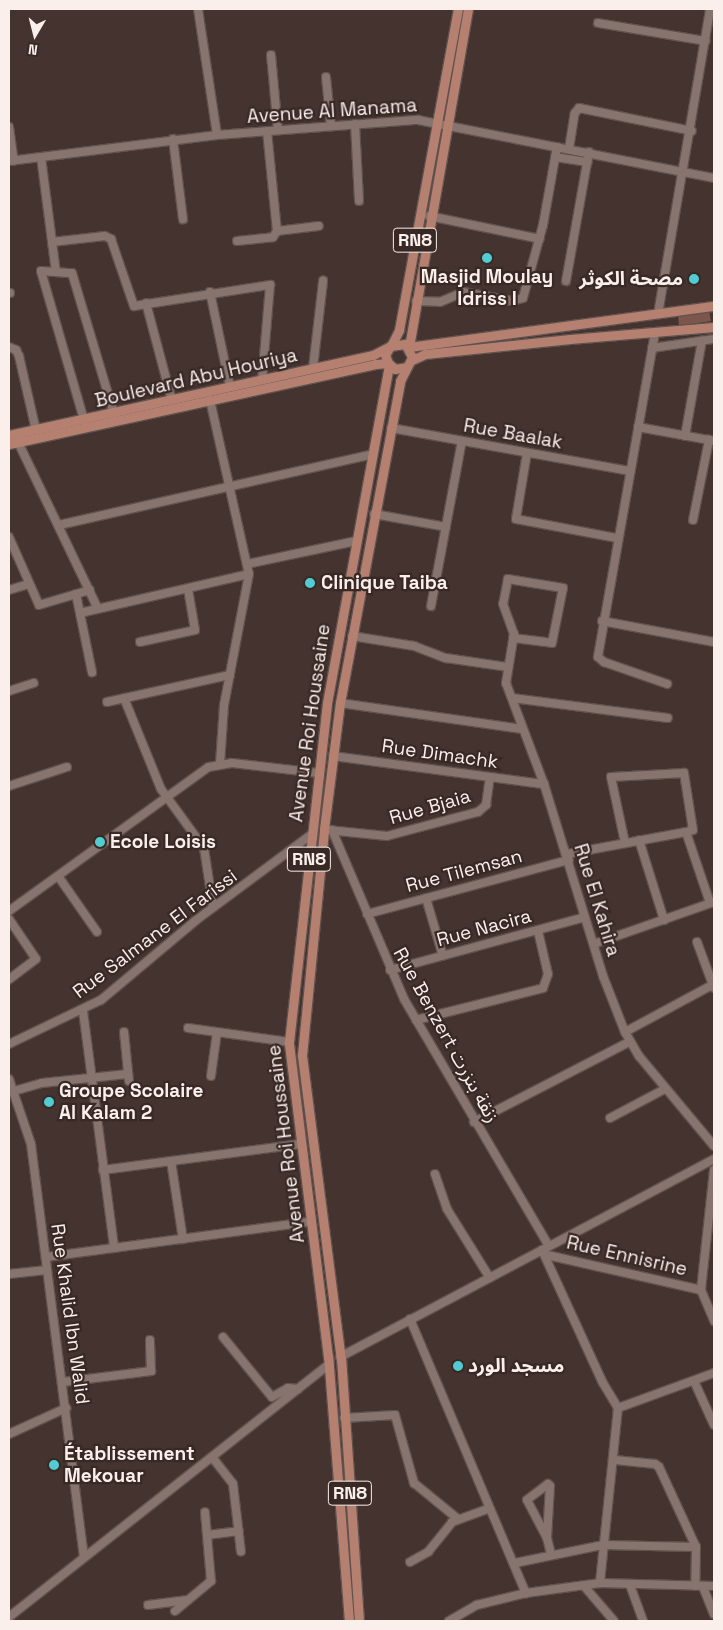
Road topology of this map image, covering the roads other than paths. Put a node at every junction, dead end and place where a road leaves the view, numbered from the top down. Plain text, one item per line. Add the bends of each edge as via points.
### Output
1 (198, 9) edge
2 (458, 9) edge
3 (468, 9) edge
4 (710, 9) edge
5 (598, 23) dead end
6 (706, 41) junction
7 (271, 55) dead end
8 (326, 77) dead end
9 (436, 123) junction
10 (355, 124) junction
11 (446, 124) junction
12 (331, 126) junction
13 (9, 127) edge
14 (278, 130) junction
15 (267, 131) junction
16 (692, 131) junction
17 (217, 134) junction
18 (173, 139) junction
19 (557, 147) junction
20 (569, 149) junction
21 (589, 152) junction
22 (42, 157) junction
23 (555, 157) junction
24 (11, 161) edge
25 (588, 162) junction
26 (685, 172) junction
27 (714, 178) edge
28 (360, 201) dead end
29 (429, 216) junction
30 (183, 219) dead end
31 (319, 226) dead end
32 (277, 231) junction
33 (540, 239) junction
34 (52, 242) junction
35 (237, 242) dead end
36 (56, 272) junction
37 (323, 281) dead end
38 (566, 281) dead end
39 (210, 292) junction
40 (416, 301) junction
41 (146, 303) junction
42 (714, 306) edge
43 (658, 314) junction
44 (714, 327) edge
45 (654, 333) junction
46 (714, 339) edge
47 (702, 341) junction
48 (390, 346) junction
49 (9, 347) edge
50 (409, 347) junction
51 (652, 348) junction
52 (409, 363) junction
53 (388, 364) junction
54 (313, 368) junction
55 (262, 380) junction
56 (230, 387) junction
57 (210, 400) junction
58 (172, 401) junction
59 (114, 414) junction
60 (84, 420) junction
61 (638, 427) junction
62 (391, 428) junction
63 (36, 430) junction
64 (9, 435) edge
65 (684, 436) junction
66 (712, 440) edge
67 (462, 441) junction
68 (18, 442) junction
69 (9, 444) edge
70 (527, 453) junction
71 (373, 454) junction
72 (629, 471) junction
73 (230, 486) junction
74 (374, 514) junction
75 (693, 520) dead end
76 (59, 525) junction
77 (446, 527) junction
78 (9, 537) edge
79 (617, 538) junction
80 (356, 540) junction
81 (247, 564) junction
82 (249, 574) junction
83 (29, 584) junction
84 (188, 588) junction
85 (9, 590) edge
86 (90, 590) junction
87 (76, 594) junction
88 (431, 606) dead end
89 (98, 609) junction
90 (80, 613) junction
91 (602, 621) junction
92 (352, 636) junction
93 (513, 638) junction
94 (140, 642) dead end
95 (714, 642) edge
96 (508, 667) junction
97 (92, 672) dead end
98 (230, 675) junction
99 (34, 683) dead end
100 (667, 684) dead end
101 (9, 691) edge
102 (124, 698) junction
103 (512, 698) junction
104 (107, 702) dead end
105 (340, 703) junction
106 (668, 718) dead end
107 (522, 729) junction
108 (333, 756) junction
109 (220, 764) junction
110 (67, 767) dead end
111 (318, 773) junction
112 (490, 777) junction
113 (544, 784) junction
114 (9, 786) edge
115 (168, 796) junction
116 (328, 830) junction
117 (686, 832) junction
118 (312, 834) junction
119 (639, 840) junction
120 (625, 843) junction
121 (568, 857) junction
122 (58, 876) junction
123 (426, 898) junction
124 (712, 902) edge
125 (213, 907) junction
126 (9, 911) edge
127 (367, 914) junction
128 (585, 917) junction
129 (9, 919) edge
130 (664, 920) junction
131 (538, 930) junction
132 (97, 932) dead end
133 (697, 942) dead end
134 (594, 944) junction
135 (442, 956) junction
136 (390, 970) junction
137 (9, 979) edge
138 (713, 986) edge
139 (83, 1011) junction
140 (416, 1020) junction
141 (188, 1028) dead end
142 (124, 1032) dead end
143 (217, 1032) junction
144 (625, 1032) junction
145 (289, 1042) junction
146 (629, 1042) junction
147 (9, 1044) edge
148 (211, 1076) dead end
149 (93, 1078) junction
150 (9, 1080) edge
151 (665, 1089) junction
152 (14, 1090) junction
153 (610, 1118) dead end
154 (474, 1122) junction
155 (300, 1144) junction
156 (714, 1146) edge
157 (714, 1160) edge
158 (172, 1161) junction
159 (103, 1170) junction
160 (714, 1170) edge
161 (435, 1174) dead end
162 (310, 1222) junction
163 (714, 1237) edge
164 (183, 1239) junction
165 (705, 1240) junction
166 (114, 1248) junction
167 (546, 1250) junction
168 (46, 1257) junction
169 (47, 1270) junction
170 (9, 1274) edge
171 (490, 1278) junction
172 (701, 1290) junction
173 (410, 1319) junction
174 (714, 1321) edge
175 (223, 1337) dead end
176 (150, 1340) dead end
177 (340, 1359) junction
178 (329, 1363) junction
179 (714, 1373) edge
180 (63, 1382) junction
181 (694, 1382) junction
182 (298, 1389) junction
183 (66, 1408) junction
184 (618, 1408) junction
185 (344, 1418) junction
186 (714, 1425) edge
187 (9, 1434) edge
188 (212, 1457) junction
189 (615, 1460) junction
190 (490, 1508) junction
191 (205, 1512) dead end
192 (458, 1519) junction
193 (239, 1531) junction
194 (207, 1535) junction
195 (547, 1538) junction
196 (603, 1545) junction
197 (696, 1547) junction
198 (241, 1552) dead end
199 (551, 1554) junction
200 (84, 1556) junction
201 (410, 1562) dead end
202 (516, 1563) junction
203 (600, 1583) junction
204 (630, 1584) junction
205 (584, 1586) junction
206 (714, 1586) edge
207 (699, 1587) junction
208 (526, 1593) junction
209 (188, 1600) junction
210 (174, 1602) junction
211 (148, 1605) dead end
212 (175, 1611) junction
213 (714, 1614) edge
214 (9, 1617) edge
215 (176, 1621) edge
216 (349, 1621) edge
217 (358, 1621) edge
218 (449, 1621) edge
219 (614, 1621) edge
220 (643, 1621) edge

1 - 17 street
2 - 9 main road, RN8
3 - 11 main road, RN8
4 - 6 street
5 - 6 street
6 - 16 street
7 - 14 street
8 - 12 street
9 - 10 street, Avenue Al Manama via 418,120
9 - 11 street, Avenue Al Manama
9 - 48 main road, RN8 via 400,322
10 - 12 street, Avenue Al Manama
10 - 28 street
11 - 19 street, Avenue Al Manama
11 - 29 main road, RN8
12 - 14 street, Avenue Al Manama
13 - 24 street
14 - 15 street, Avenue Al Manama
15 - 17 street, Avenue Al Manama
15 - 32 street
16 - 20 street via 579,108 575,113
16 - 26 street
17 - 18 street, Avenue Al Manama
18 - 22 street, Avenue Al Manama
18 - 30 street
19 - 20 street, Avenue Al Manama
19 - 23 street
20 - 21 street, Avenue Al Manama
21 - 25 street
21 - 26 street, Avenue Al Manama
22 - 24 street, Avenue Al Manama
22 - 34 street
23 - 25 street
23 - 33 street
25 - 38 street
26 - 27 street, Avenue Al Manama
26 - 43 street
29 - 33 street
29 - 40 main road, RN8
31 - 32 street
32 - 35 street via 273,237
33 - 40 street via 523,298 518,301 463,292 440,302
34 - 36 street
34 - 41 street via 111,239 132,304
36 - 59 street via 72,273
36 - 60 street via 41,271
37 - 54 street
39 - 41 street
39 - 55 street via 270,285
39 - 56 street
40 - 50 main road, RN8
41 - 58 street
42 - 43 main road
43 - 50 main road
44 - 45 main road
45 - 51 street
45 - 52 main road via 434,353
46 - 47 street
47 - 51 street
47 - 65 street
48 - 50 main road via 401,343
48 - 53 main road, RN8 via 386,355
48 - 54 main road, Boulevard Abu Houriya via 373,354
49 - 63 street via 19,356
50 - 52 main road, RN8
51 - 61 street
52 - 53 main road via 395,369
52 - 62 main road, Avenue Roi Houssaine / RN8 via 400,381
53 - 57 main road, Boulevard Abu Houriya
53 - 71 main road, Avenue Roi Houssaine / RN8
54 - 55 main road, Boulevard Abu Houriya
55 - 56 main road, Boulevard Abu Houriya
56 - 58 main road, Boulevard Abu Houriya
57 - 68 main road, Boulevard Abu Houriya
57 - 73 street
58 - 59 main road, Boulevard Abu Houriya
59 - 60 main road, Boulevard Abu Houriya
60 - 63 main road, Boulevard Abu Houriya
61 - 65 street
61 - 72 street
62 - 67 street, Rue Baalak
62 - 74 main road, Avenue Roi Houssaine / RN8
63 - 64 main road, Boulevard Abu Houriya
65 - 66 street
66 - 75 street
67 - 70 street, Rue Baalak
67 - 77 street
68 - 69 main road, Boulevard Abu Houriya
68 - 76 street
70 - 72 street, Rue Baalak
70 - 79 street via 516,519
71 - 73 street
71 - 80 main road, Avenue Roi Houssaine / RN8
72 - 79 street
73 - 76 street
73 - 81 street
74 - 77 street
74 - 92 main road, Avenue Roi Houssaine / RN8
76 - 86 street
77 - 88 street
78 - 83 street
79 - 91 street
80 - 81 street
80 - 111 main road, Avenue Roi Houssaine / RN8
81 - 82 street
82 - 84 street
82 - 98 street
83 - 85 street
83 - 87 street via 39,605
84 - 89 street
84 - 94 street via 195,630
86 - 87 street
86 - 89 street
87 - 90 street
89 - 90 street
90 - 97 street
91 - 95 street
91 - 100 street via 600,661
92 - 96 street via 414,646 446,658
92 - 105 main road, Avenue Roi Houssaine / RN8
93 - 93 street via 503,604 508,579 563,588 552,643
93 - 96 street, Rue El Kahira
96 - 103 street, Rue El Kahira via 506,682
98 - 102 street
98 - 109 street via 221,727
99 - 101 street
102 - 104 street
102 - 115 street via 161,789
103 - 106 street
103 - 107 street, Rue El Kahira
105 - 107 street
105 - 108 main road, Avenue Roi Houssaine / RN8
107 - 113 street, Rue El Kahira
108 - 112 street, Rue Dimachk
108 - 116 main road, Avenue Roi Houssaine / RN8
109 - 111 street
109 - 115 street
110 - 114 street
111 - 118 main road, Avenue Roi Houssaine / RN8
112 - 113 street, Rue Dimachk
112 - 116 street, Rue Bjaia via 486,805 478,812 387,836
113 - 121 street, Rue El Kahira
115 - 122 street
115 - 125 street via 204,848
116 - 127 street, Rue Benzert زنقة بنزرت
116 - 177 main road, Avenue Roi Houssaine / RN8 via 302,1055
117 - 119 street, Rue Tilemsan
117 - 120 street, Rue Tilemsan via 694,829 684,773 613,776 611,782
117 - 124 street
118 - 125 street, Rue Salmane El Farissi
118 - 145 main road, Avenue Roi Houssaine / RN8
119 - 120 street, Rue Tilemsan
119 - 130 street
120 - 121 street, Rue Tilemsan
121 - 123 street, Rue Tilemsan
121 - 128 street, Rue El Kahira
122 - 126 street
122 - 132 street
123 - 127 street, Rue Tilemsan
123 - 135 street
124 - 130 street
125 - 139 street, Rue Salmane El Farissi via 125,982
127 - 136 street, Rue Benzert زنقة بنزرت
128 - 131 street, Rue Nacira
128 - 134 street, Rue El Kahira
129 - 137 street via 36,959
130 - 134 street
131 - 135 street, Rue Nacira
131 - 140 street via 548,974 543,988
133 - 138 street
134 - 144 street, Rue El Kahira
135 - 136 street, Rue Nacira
136 - 140 street, Rue Benzert زنقة بنزرت
138 - 144 street
139 - 147 street, Rue Salmane El Farissi
139 - 149 street
140 - 154 street, Rue Benzert زنقة بنزرت
141 - 143 street
142 - 149 street via 129,1078
143 - 145 street
143 - 148 street
144 - 146 street, Rue El Kahira
145 - 155 main road, Avenue Roi Houssaine / RN8
146 - 151 street, Rue El Kahira
146 - 154 street
149 - 152 street via 42,1083
149 - 159 street
150 - 152 street, Rue Khalid Ibn Walid
151 - 153 street
151 - 156 street, Rue El Kahira
152 - 168 street, Rue Khalid Ibn Walid via 31,1144
154 - 167 street, Rue Benzert زنقة بنزرت
155 - 158 street
155 - 162 main road, Avenue Roi Houssaine / RN8
157 - 167 street
158 - 159 street
158 - 164 street
159 - 166 street
160 - 165 street
161 - 171 street via 447,1209
162 - 164 street
162 - 178 main road, Avenue Roi Houssaine / RN8
163 - 165 street
164 - 166 street
165 - 172 street
166 - 168 street
167 - 171 street
167 - 172 street, Rue Ennisrine
167 - 184 street, Rue Benzert زنقة بنزرت via 603,1383
168 - 169 street, Rue Khalid Ibn Walid
169 - 170 street
169 - 180 street, Rue Khalid Ibn Walid
171 - 173 street
172 - 174 street
173 - 177 street
173 - 190 street
175 - 182 street via 272,1398 288,1388
176 - 180 street via 151,1371
177 - 178 main road
177 - 185 main road, Avenue Roi Houssaine / RN8
178 - 182 street
178 - 216 main road, Avenue Roi Houssaine / RN8
179 - 181 street
180 - 183 street, Rue Khalid Ibn Walid
181 - 184 street
181 - 186 street
182 - 188 street
183 - 187 street
183 - 200 street, Rue Khalid Ibn Walid
184 - 189 street
185 - 192 street via 395,1415 414,1483
185 - 217 main road, Avenue Roi Houssaine / RN8
188 - 193 street via 233,1484
188 - 200 street
189 - 196 street
189 - 197 street via 659,1467
190 - 192 street
190 - 202 street
191 - 194 street
192 - 201 street via 445,1528 428,1552
193 - 194 street
193 - 198 street
194 - 209 street via 210,1580
195 - 195 street via 550,1486 548,1484 527,1500
195 - 199 street
196 - 197 street
196 - 199 street
196 - 203 street
197 - 207 street
199 - 202 street
200 - 214 street
202 - 208 street
203 - 204 street
203 - 205 street
204 - 207 street
204 - 220 street
205 - 208 street
205 - 219 street
206 - 207 street
207 - 213 street
208 - 218 street via 477,1606
209 - 210 street
209 - 212 street
210 - 211 street
210 - 212 street
212 - 215 street

